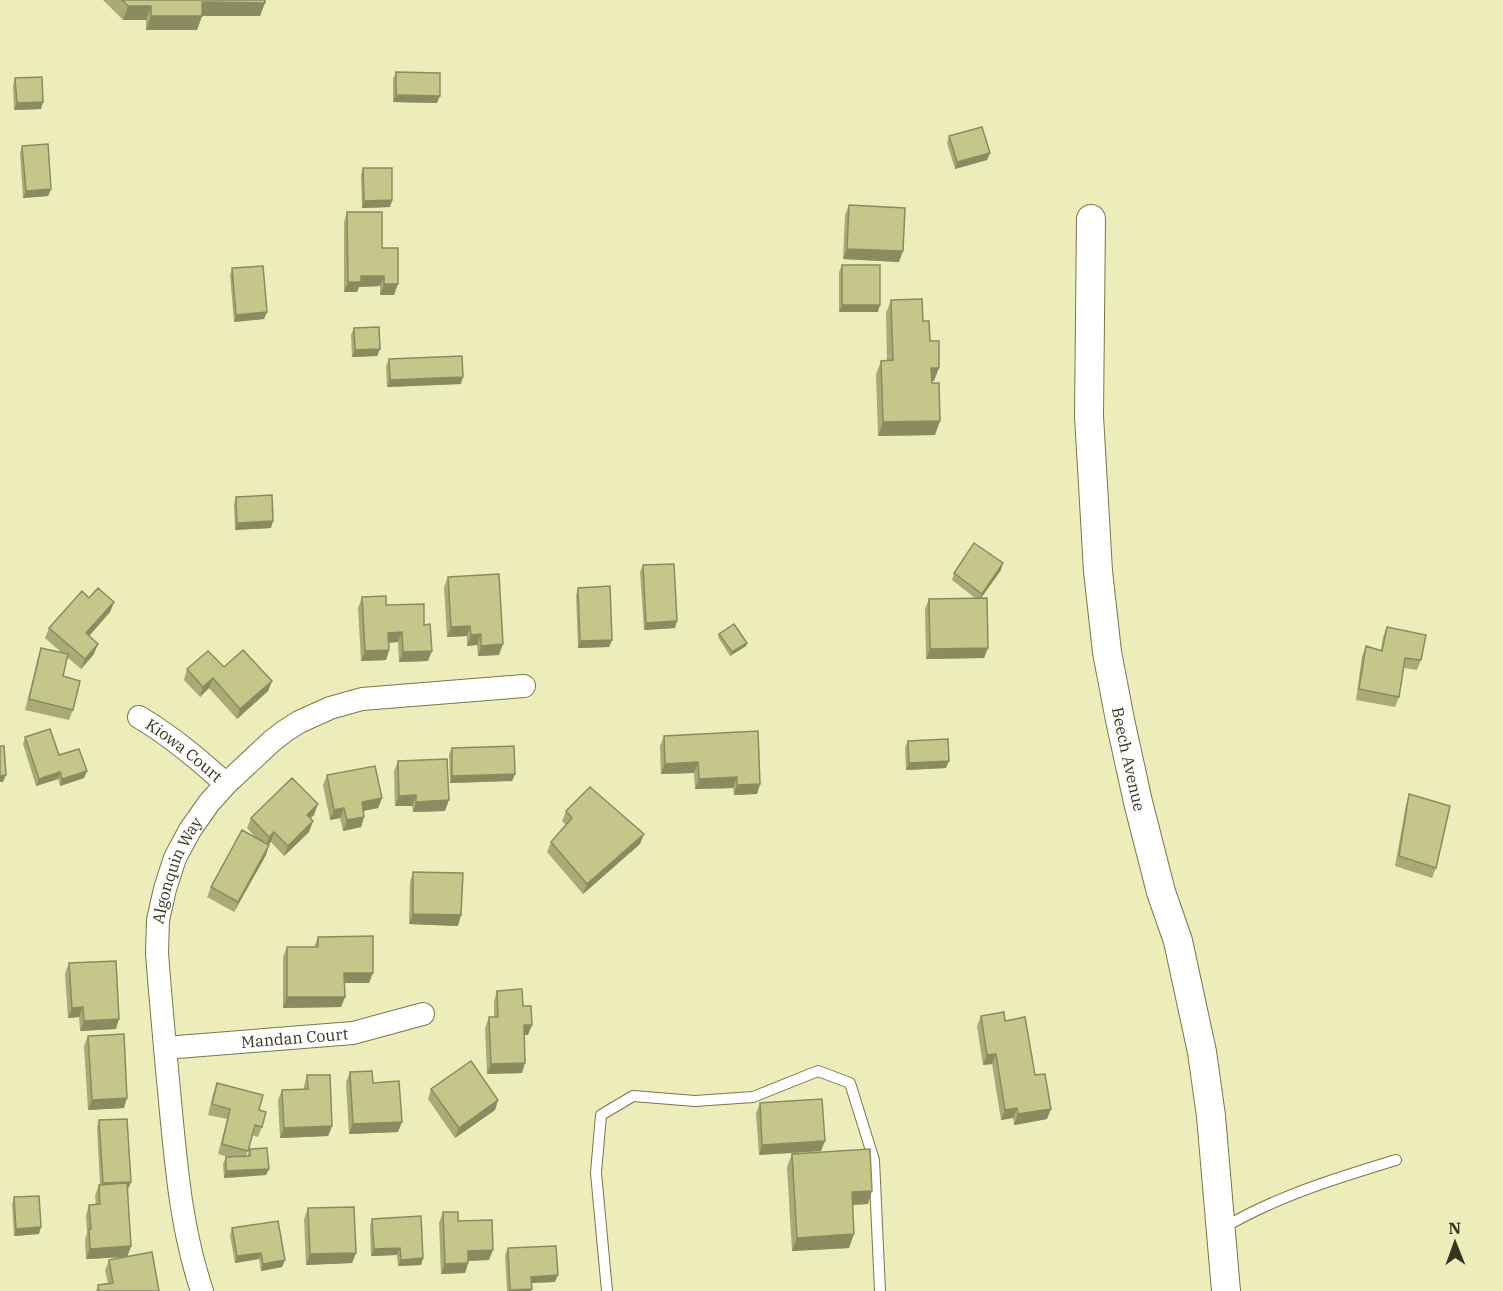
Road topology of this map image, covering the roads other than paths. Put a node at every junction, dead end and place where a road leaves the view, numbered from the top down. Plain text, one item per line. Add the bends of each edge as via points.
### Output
1 (1091, 219) dead end
2 (524, 686) dead end
3 (139, 717) dead end
4 (226, 784) junction
5 (423, 1014) dead end
6 (165, 1048) junction
7 (1396, 1160) dead end
8 (1221, 1229) junction
9 (202, 1291) edge
10 (607, 1291) edge
11 (880, 1291) edge
12 (1226, 1291) edge

1 - 8 street, Beech Avenue via 1089,416 1107,652 1138,802 1178,941 1202,1052
2 - 4 street, Algonquin Way via 362,699 330,708 285,731
3 - 4 street, Kiowa Court via 186,748
4 - 6 street, Algonquin Way via 190,830 165,889 157,953
5 - 6 street, Mandan Court via 352,1033
6 - 9 street, Algonquin Way via 184,1227
7 - 8 lane via 1308,1189 1250,1212
8 - 12 street, Beech Avenue
10 - 11 lane via 596,1173 601,1115 633,1096 695,1101 753,1097 818,1071 850,1083 874,1160

